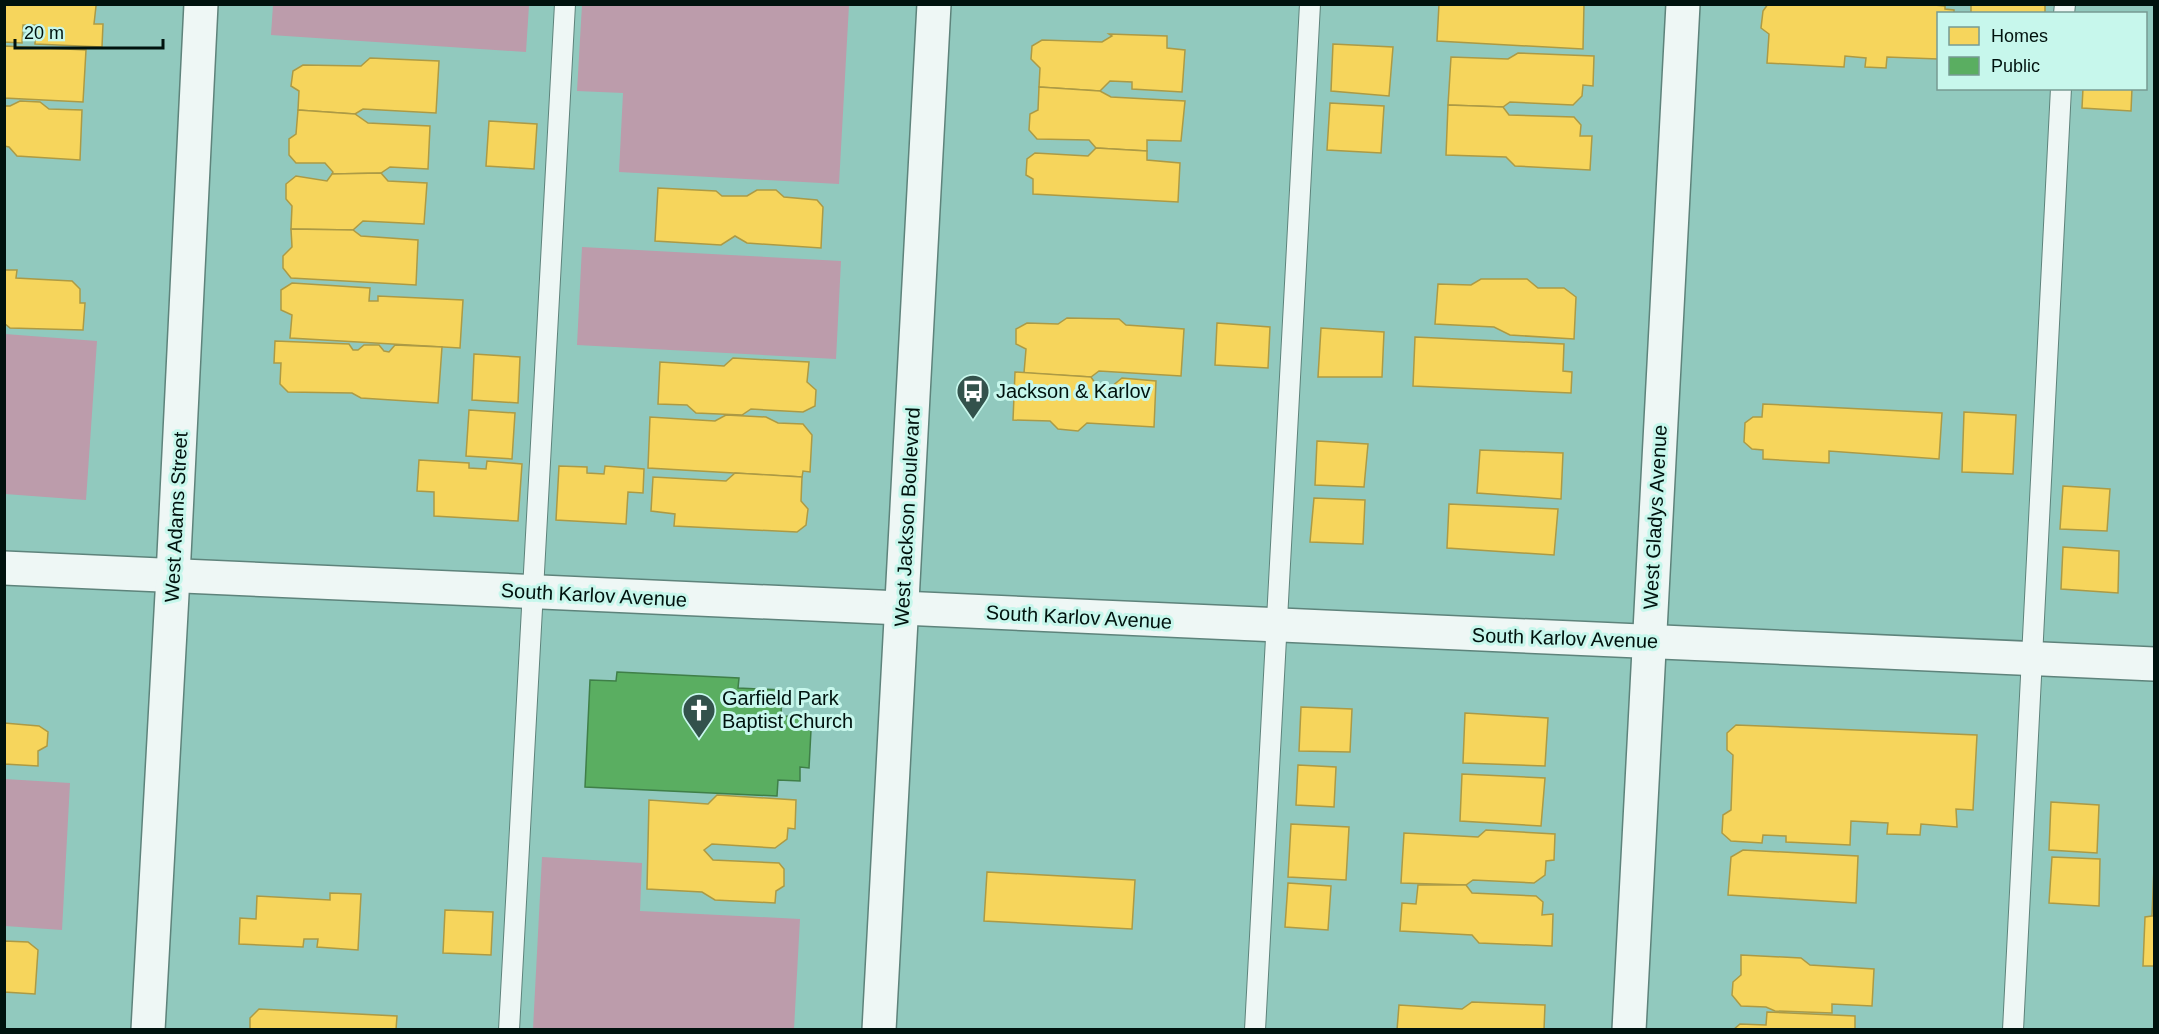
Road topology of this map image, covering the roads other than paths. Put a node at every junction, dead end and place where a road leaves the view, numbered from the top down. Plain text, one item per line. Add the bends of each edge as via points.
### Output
1 (201, 4) edge
2 (565, 4) edge
3 (934, 4) edge
4 (1310, 4) edge
5 (1683, 4) edge
6 (2061, 90) edge
7 (4, 568) edge
8 (173, 576) junction
9 (532, 592) junction
10 (902, 609) junction
11 (1277, 626) junction
12 (1649, 642) junction
13 (2031, 658) junction
14 (2154, 664) edge
15 (148, 1029) edge
16 (509, 1029) edge
17 (879, 1029) edge
18 (1255, 1029) edge
19 (1629, 1029) edge
20 (2013, 1029) edge

1 - 8 street, West Adams Street
2 - 9 lane
3 - 10 street, West Jackson Boulevard
4 - 11 lane
5 - 12 street, West Gladys Avenue
6 - 13 lane
7 - 8 street, South Karlov Avenue
8 - 9 street, South Karlov Avenue
8 - 15 street, West Adams Street
9 - 10 street, South Karlov Avenue
9 - 16 lane
10 - 11 street, South Karlov Avenue
10 - 17 street, West Jackson Boulevard
11 - 12 street, South Karlov Avenue
11 - 18 lane
12 - 13 street, South Karlov Avenue
12 - 19 street, West Gladys Avenue
13 - 14 street, South Karlov Avenue
13 - 20 lane

